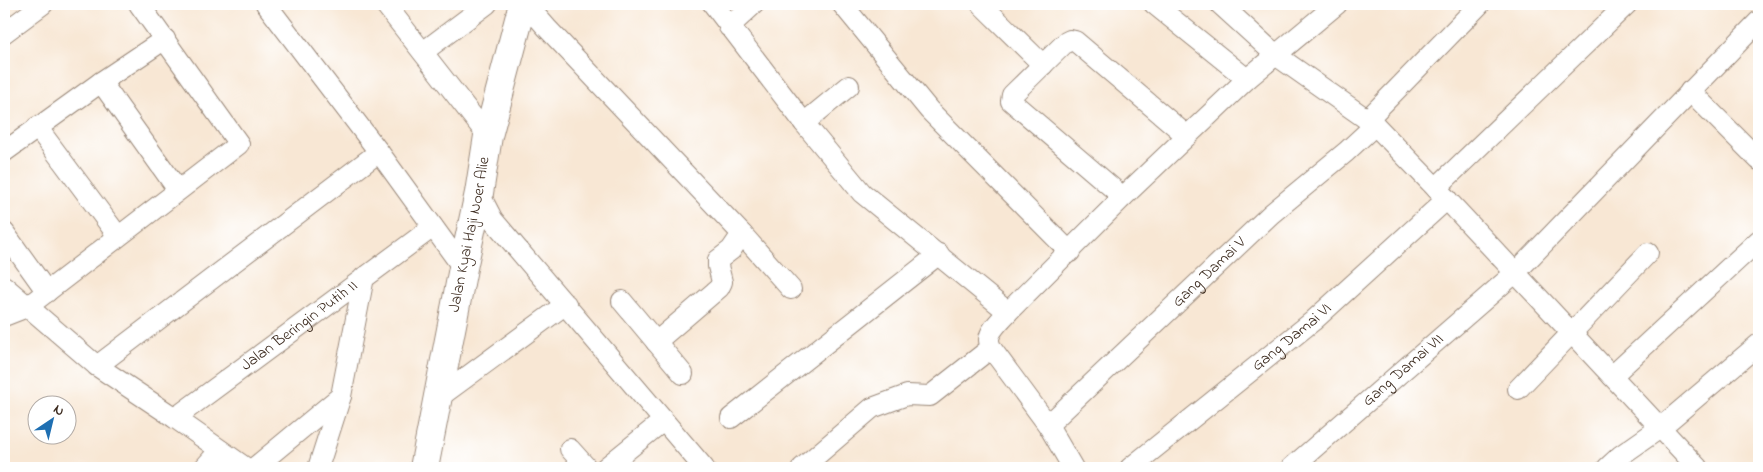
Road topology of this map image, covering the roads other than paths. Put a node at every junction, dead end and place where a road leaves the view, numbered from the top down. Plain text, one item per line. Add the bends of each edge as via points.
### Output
1 (43, 4) edge
2 (140, 4) edge
3 (266, 4) edge
4 (385, 4) edge
5 (488, 4) edge
6 (525, 4) edge
7 (712, 4) edge
8 (754, 4) edge
9 (842, 4) edge
10 (981, 4) edge
11 (1154, 4) edge
12 (1220, 4) edge
13 (1337, 4) edge
14 (1480, 4) edge
15 (1627, 4) edge
16 (1759, 21) edge
17 (729, 27) junction
18 (4, 33) edge
19 (165, 40) junction
20 (423, 52) junction
21 (1277, 56) junction
22 (1043, 65) junction
23 (1247, 79) junction
24 (101, 82) junction
25 (849, 86) dead end
26 (1690, 91) junction
27 (1371, 122) junction
28 (804, 123) junction
29 (37, 127) junction
30 (488, 136) junction
31 (1187, 136) junction
32 (4, 152) edge
33 (379, 152) junction
34 (1759, 160) edge
35 (178, 190) junction
36 (479, 193) junction
37 (1441, 194) junction
38 (1123, 197) junction
39 (429, 230) junction
40 (4, 232) edge
41 (742, 234) junction
42 (118, 236) junction
43 (1759, 240) edge
44 (1070, 252) junction
45 (1648, 253) dead end
46 (939, 254) junction
47 (463, 268) junction
48 (1516, 273) junction
49 (364, 277) junction
50 (4, 286) edge
51 (791, 289) dead end
52 (47, 292) junction
53 (622, 301) dead end
54 (566, 304) junction
55 (27, 307) junction
56 (1008, 312) junction
57 (4, 316) edge
58 (1573, 333) junction
59 (656, 342) junction
60 (1759, 344) edge
61 (991, 348) junction
62 (97, 366) junction
63 (683, 374) dead end
64 (1612, 376) junction
65 (1518, 389) dead end
66 (341, 396) junction
67 (438, 398) junction
68 (175, 418) junction
69 (732, 418) dead end
70 (663, 421) junction
71 (1048, 425) junction
72 (1660, 428) junction
73 (570, 448) dead end
74 (220, 450) junction
75 (204, 468) edge
76 (246, 468) edge
77 (254, 468) edge
78 (318, 468) edge
79 (424, 468) edge
80 (587, 468) edge
81 (606, 468) edge
82 (704, 468) edge
83 (802, 468) edge
84 (1073, 468) edge
85 (1130, 468) edge
86 (1291, 468) edge
87 (1607, 468) edge
88 (1698, 468) edge

1 - 18 street
2 - 19 street
3 - 33 street
4 - 20 street
5 - 20 street
6 - 30 street, Jalan Kyai Haji Noer Alie
6 - 41 street
7 - 17 street
8 - 17 street
9 - 44 street via 929,110
10 - 22 street
11 - 23 street
12 - 21 street
13 - 21 street
14 - 27 street, Gang Damai V
15 - 37 street, Gang Damai VI
16 - 26 street, Gang Damai VII
17 - 28 street
19 - 24 street
19 - 35 street via 239,144
20 - 30 street
21 - 23 street
21 - 27 street
22 - 31 street via 1066,42 1075,41
22 - 38 street via 1012,95 1011,101
23 - 31 street
24 - 29 street
24 - 35 street
25 - 28 street
26 - 34 street
26 - 48 street, Gang Damai VII
27 - 37 street
27 - 71 street, Gang Damai V via 1346,152 1271,214
28 - 46 street via 862,193
29 - 32 street
29 - 42 street
30 - 36 street, Jalan Kyai Haji Noer Alie
31 - 38 street
33 - 39 street
33 - 62 street
35 - 42 street
36 - 47 street, Jalan Kyai Haji Noer Alie
36 - 54 street via 493,220
37 - 48 street
37 - 85 street, Gang Damai VI via 1313,321
38 - 44 street
39 - 47 street
39 - 49 street, Jalan Beringin Putih II
40 - 52 street
41 - 51 street
41 - 59 street via 731,250 718,260 720,288
42 - 52 street
43 - 64 street
44 - 56 street
45 - 58 street
46 - 56 street
46 - 69 street
47 - 67 street, Jalan Kyai Haji Noer Alie
48 - 58 street
48 - 86 street, Gang Damai VII
49 - 66 street
49 - 68 street, Jalan Beringin Putih II
50 - 55 street
52 - 55 street
53 - 59 street
54 - 67 street
54 - 70 street
55 - 57 street
55 - 62 street
56 - 61 street via 991,334
58 - 64 street
58 - 65 street
59 - 63 street
60 - 72 street
61 - 71 street
61 - 83 street via 930,396 907,395 872,408
62 - 68 street
64 - 72 street
66 - 77 street
66 - 78 street
67 - 79 street, Jalan Kyai Haji Noer Alie
68 - 74 street
70 - 81 street
70 - 82 street
71 - 84 street
72 - 87 street
72 - 88 street
73 - 80 street
74 - 75 street
74 - 76 street

